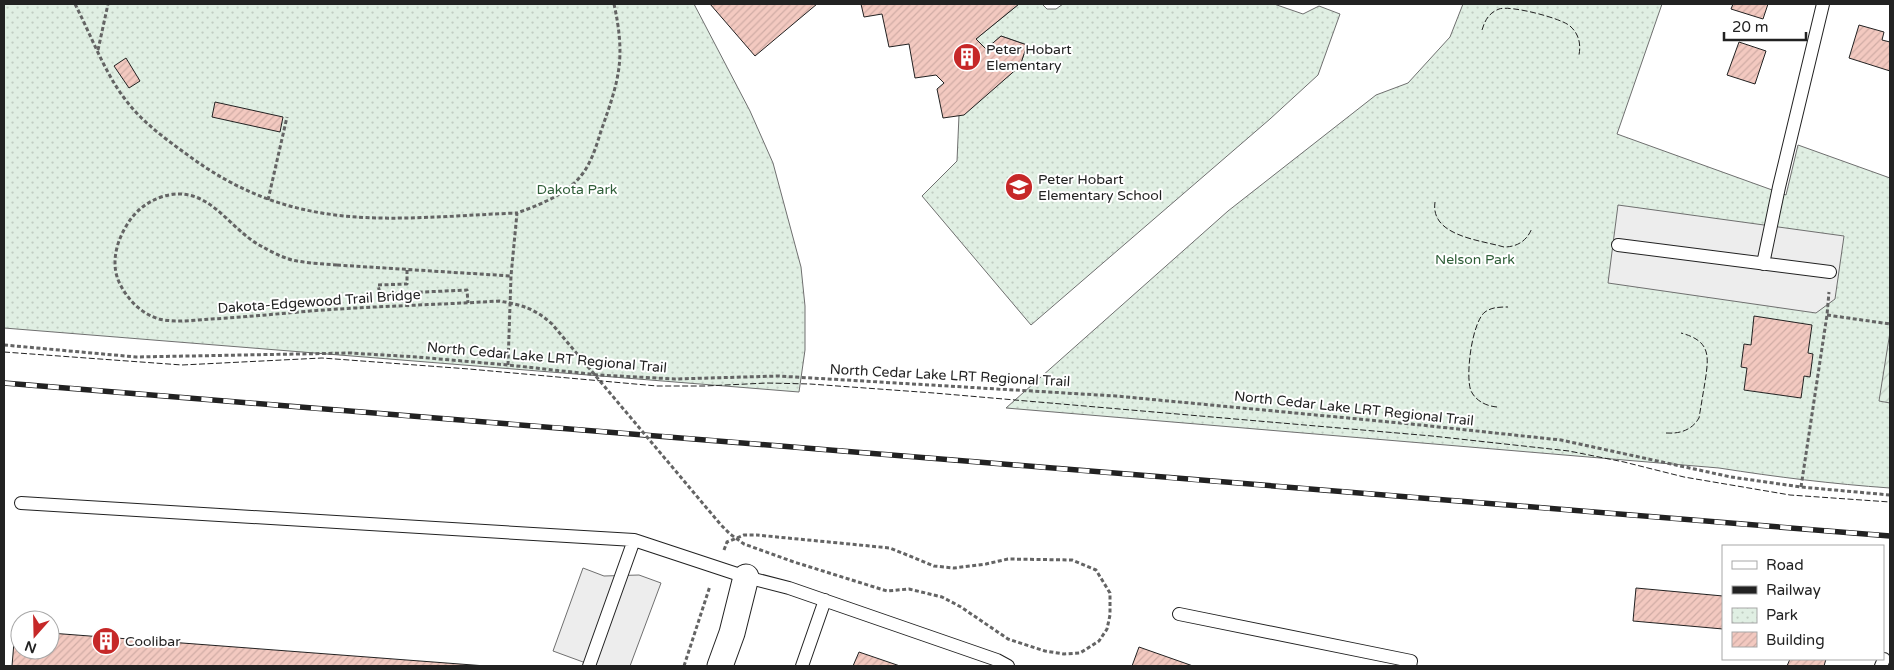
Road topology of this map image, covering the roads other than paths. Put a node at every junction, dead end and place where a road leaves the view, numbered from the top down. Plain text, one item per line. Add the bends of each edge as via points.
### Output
1 (1823, 4) edge
2 (1618, 245) dead end
3 (1763, 264) junction
4 (1830, 272) road end
5 (21, 503) dead end
6 (634, 540) junction
7 (746, 577) junction
8 (825, 600) junction
9 (1179, 614) dead end
10 (589, 666) edge
11 (720, 666) edge
12 (802, 666) edge
13 (1008, 666) edge
14 (1410, 666) edge

1 - 3 lane
2 - 3 lane
3 - 4 lane
5 - 6 lane
6 - 7 lane
6 - 10 lane
7 - 8 lane
7 - 11 street
8 - 12 lane
8 - 13 lane
9 - 14 lane via 1412,661

